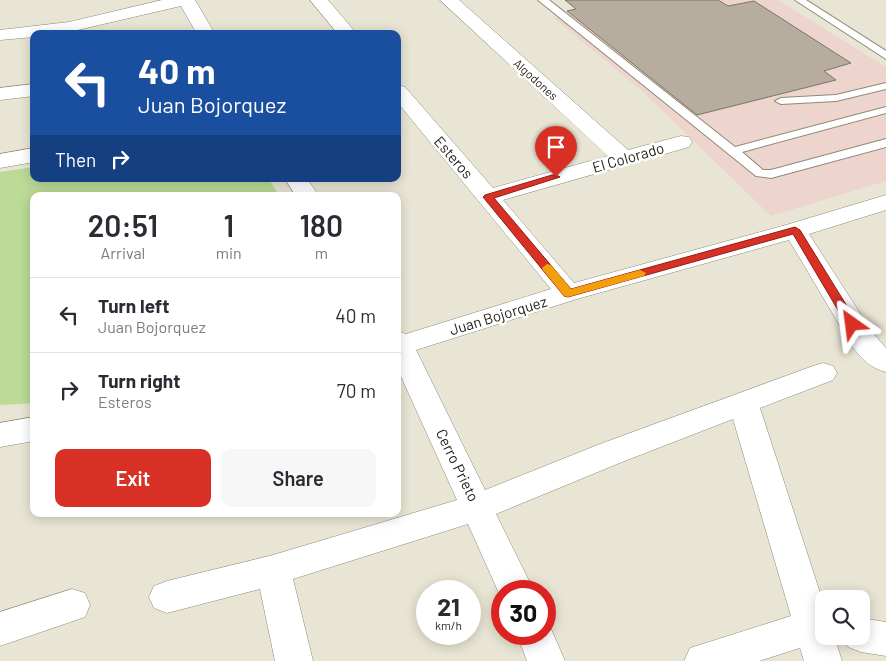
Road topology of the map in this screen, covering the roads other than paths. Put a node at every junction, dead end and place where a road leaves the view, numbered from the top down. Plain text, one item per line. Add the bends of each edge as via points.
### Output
1 (185, 0) edge
2 (320, 0) edge
3 (449, 0) edge
4 (543, 0) edge
5 (800, 0) edge
6 (43, 30) edge
7 (204, 30) edge
8 (345, 30) edge
9 (30, 32) edge
10 (0, 35) edge
11 (886, 56) edge
12 (886, 86) edge
13 (30, 90) edge
14 (0, 94) edge
15 (401, 95) edge
16 (781, 101) dead end
17 (886, 110) edge
18 (681, 142) dead end
19 (886, 143) edge
20 (732, 151) junction
21 (30, 156) edge
22 (623, 158) junction
23 (0, 161) edge
24 (488, 197) junction
25 (886, 202) edge
26 (795, 230) junction
27 (568, 293) junction
28 (401, 343) edge
29 (401, 350) edge
30 (886, 362) edge
31 (823, 373) dead end
32 (744, 404) junction
33 (30, 430) edge
34 (0, 435) edge
35 (478, 507) junction
36 (273, 570) junction
37 (511, 580) edge
38 (167, 597) dead end
39 (72, 605) dead end
40 (815, 619) edge
41 (0, 629) edge
42 (815, 629) edge
43 (870, 637) edge
44 (886, 640) edge
45 (539, 645) edge
46 (821, 645) edge
47 (294, 661) edge
48 (546, 661) edge
49 (703, 661) edge
50 (823, 661) edge

1 - 6 street
1 - 7 street
2 - 8 street
3 - 22 street, Algodones
4 - 20 lane
5 - 11 lane
9 - 10 street
12 - 16 lane via 836,98
13 - 14 street
15 - 24 street, Esteros
17 - 20 lane
18 - 22 street, El Colorado
19 - 20 lane via 771,174 760,173
21 - 23 street
22 - 24 street, El Colorado
24 - 27 street, Esteros
25 - 26 street, Juan Bojorquez
26 - 27 street, Juan Bojorquez
26 - 30 street via 862,339
27 - 28 street, Juan Bojorquez
29 - 35 street, Cerro Prieto
31 - 32 street
32 - 35 street via 610,453
32 - 40 street
33 - 34 street
35 - 36 street
35 - 37 street, Cerro Prieto
36 - 38 street
36 - 47 street
39 - 41 street
42 - 49 street
43 - 44 street
45 - 48 street
46 - 50 street

